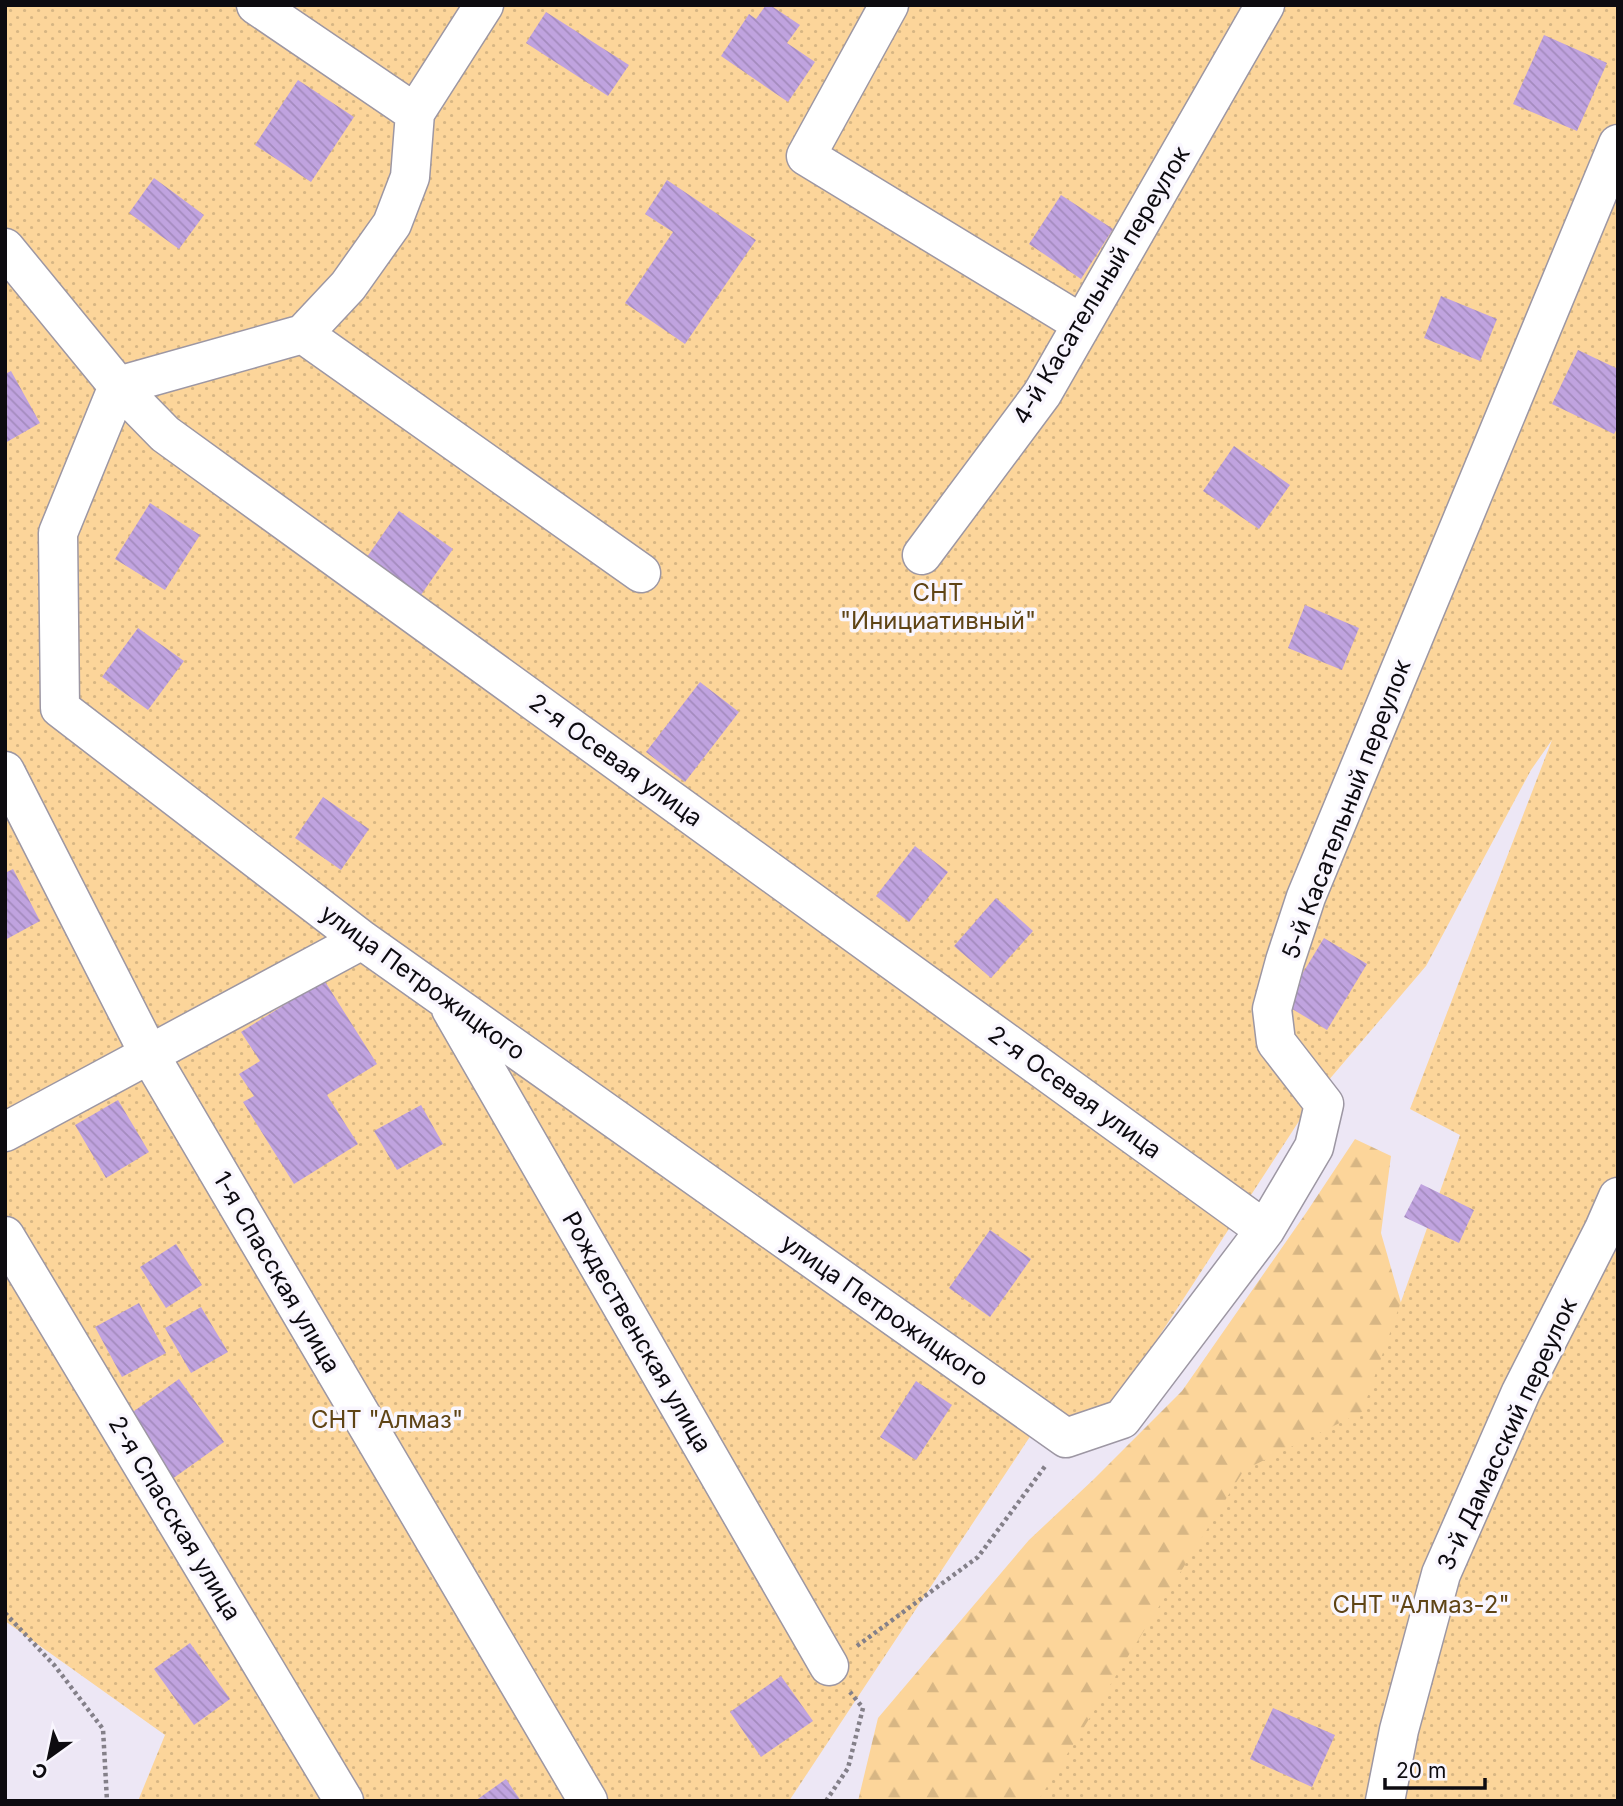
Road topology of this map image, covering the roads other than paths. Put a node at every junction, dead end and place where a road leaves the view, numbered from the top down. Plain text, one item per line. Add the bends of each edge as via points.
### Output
1 (256, 5) edge
2 (484, 5) edge
3 (889, 5) edge
4 (1265, 5) edge
5 (415, 113) junction
6 (1618, 144) edge
7 (5, 248) edge
8 (1083, 324) junction
9 (303, 334) junction
10 (118, 386) junction
11 (922, 555) dead end
12 (641, 573) dead end
13 (5, 771) edge
14 (362, 940) junction
15 (445, 998) junction
16 (149, 1054) junction
17 (5, 1132) edge
18 (1618, 1197) edge
19 (1265, 1230) junction
20 (5, 1236) edge
21 (1066, 1438) joint
22 (829, 1666) road end
23 (1387, 1800) edge
24 (344, 1801) edge
25 (588, 1801) edge

1 - 5 street
2 - 5 street
3 - 8 street via 806,156
4 - 8 street, 4-й Касательный переулок
5 - 9 street via 410,177 392,224 348,286
6 - 19 street, 5-й Касательный переулок via 1306,897 1285,961 1272,1009 1276,1042 1324,1104 1314,1147
7 - 10 street, 2-я Осевая улица
8 - 11 street, 4-й Касательный переулок via 1042,394
9 - 10 street
9 - 12 street
10 - 14 street, улица Петрожицкого via 58,533 60,708
10 - 19 street, 2-я Осевая улица via 165,434
13 - 16 street, 1-я Спасская улица
14 - 15 street, улица Петрожицкого
14 - 16 street
15 - 21 street, улица Петрожицкого
15 - 22 street, Рождественская улица
16 - 17 street
16 - 25 street, 1-я Спасская улица
18 - 23 street, 3-й Дамасский переулок via 1521,1392 1441,1574 1399,1730
19 - 21 street, 5-й Касательный переулок via 1122,1419
20 - 24 street, 2-я Спасская улица

